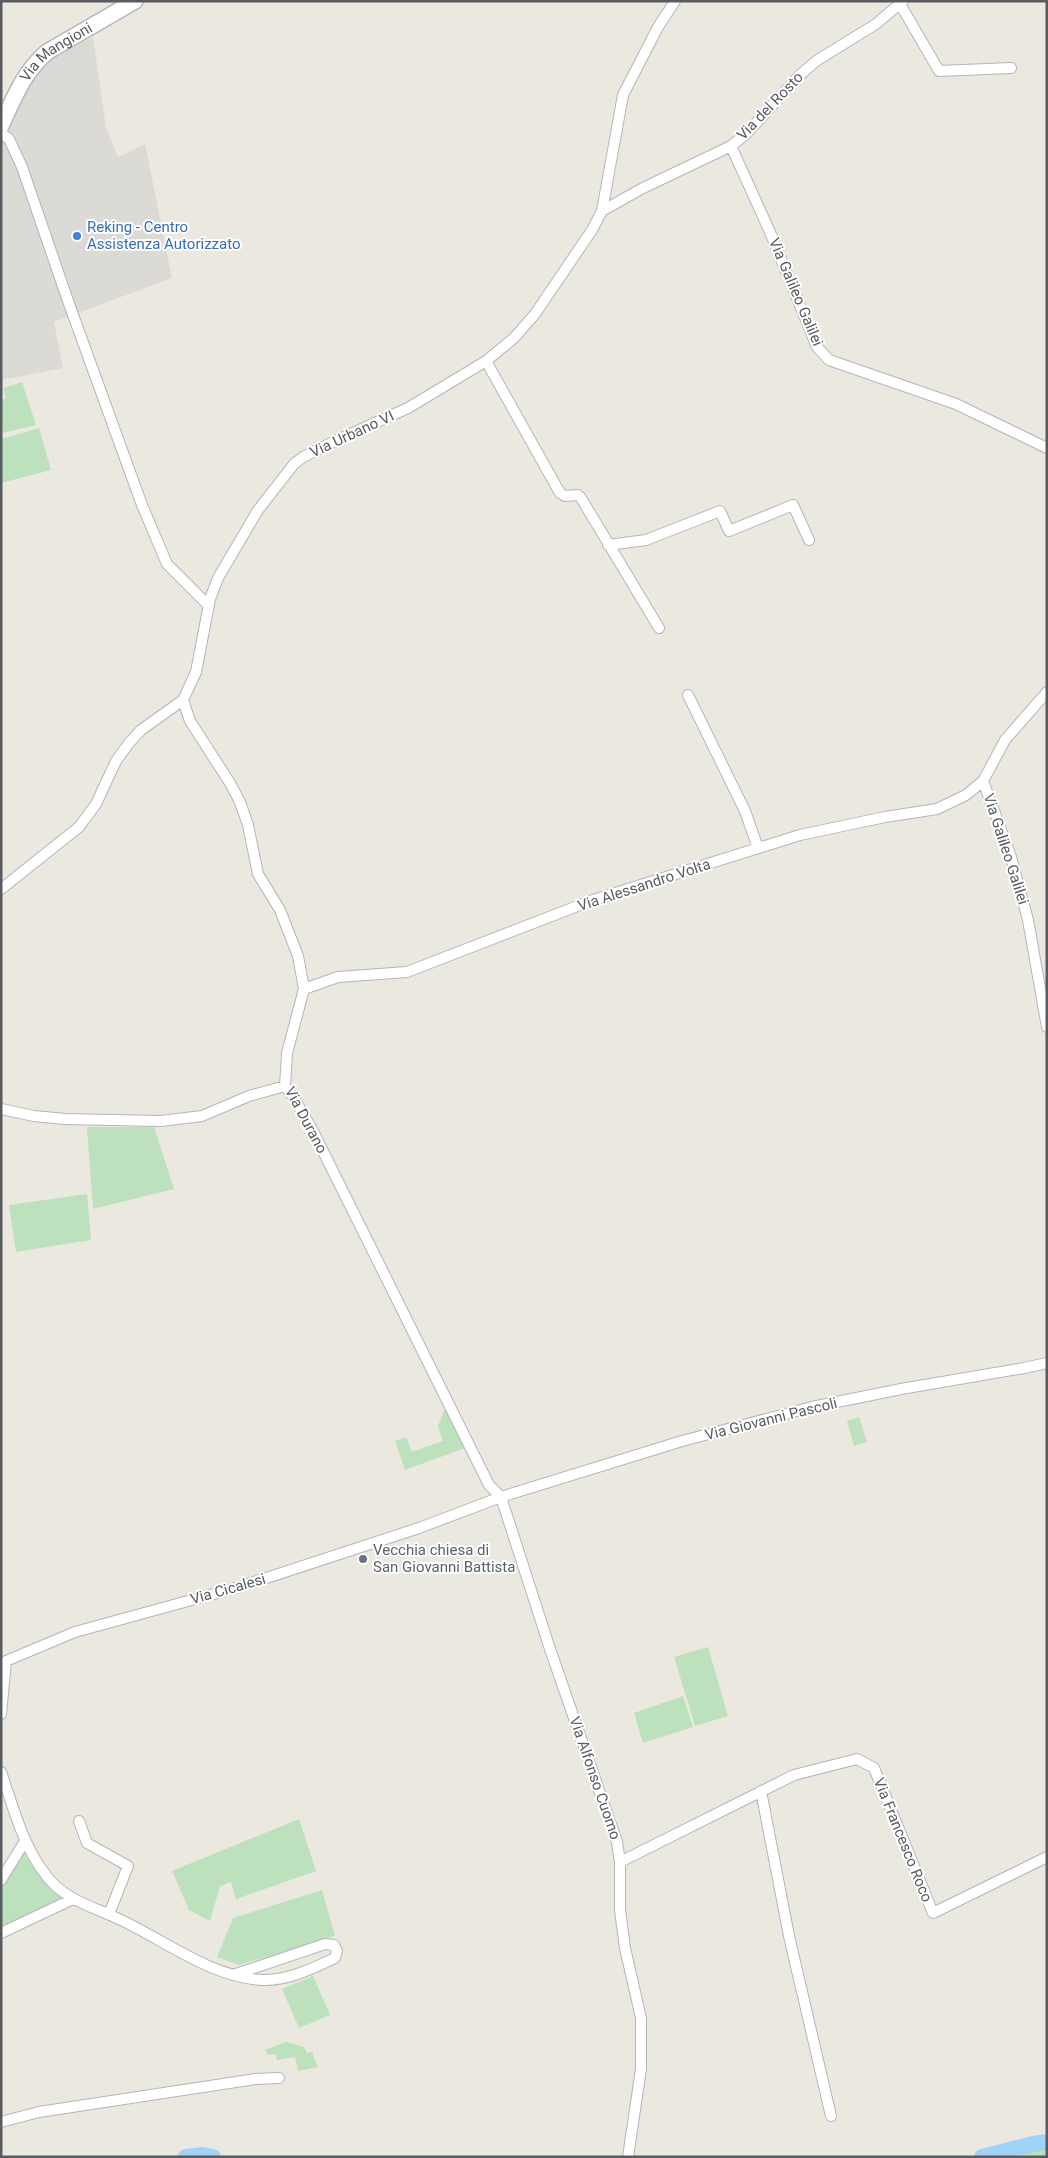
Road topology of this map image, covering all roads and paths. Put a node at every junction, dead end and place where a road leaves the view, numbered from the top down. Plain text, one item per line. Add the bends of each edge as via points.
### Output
1 (135, 1) edge
2 (675, 1) edge
3 (902, 3) edge
4 (1011, 68) dead end
5 (1, 126) edge
6 (1, 133) edge
7 (731, 146) junction
8 (602, 211) junction
9 (486, 361) junction
10 (1047, 448) edge
11 (809, 540) dead end
12 (608, 545) junction
13 (209, 606) junction
14 (659, 628) dead end
15 (1047, 692) edge
16 (688, 695) dead end
17 (183, 700) junction
18 (983, 781) junction
19 (758, 848) junction
20 (1, 890) edge
21 (304, 989) junction
22 (1047, 1027) edge
23 (284, 1086) junction
24 (1, 1109) edge
25 (1047, 1363) edge
26 (501, 1497) junction
27 (4, 1662) edge
28 (1, 1714) edge
29 (1, 1772) edge
30 (761, 1791) junction
31 (79, 1821) dead end
32 (25, 1841) junction
33 (1047, 1857) edge
34 (620, 1862) junction
35 (1, 1880) edge
36 (73, 1899) junction
37 (109, 1914) junction
38 (1, 1933) edge
39 (233, 1975) junction
40 (279, 2078) dead end
41 (831, 2116) dead end
42 (1, 2122) edge
43 (628, 2157) edge

1 - 5 street, Via Mangioni via 47,52 36,62 17,89
2 - 8 street, Via Urbano VI via 623,95
3 - 4 street via 939,72
3 - 7 street, Via del Rosto via 876,24 816,61
6 - 13 street via 9,139 22,167 142,505 167,564
7 - 8 street, Via del Rosto
7 - 10 street, Via Galileo Galilei via 817,347 829,360 948,401
8 - 9 street, Via Urbano VI via 535,314 514,338
9 - 12 street via 560,493 581,498
9 - 13 street, Via Urbano VI via 408,408 335,441 294,464 258,510 237,544 218,578
11 - 12 street via 793,504 730,531 720,511 646,540
12 - 14 street
13 - 17 street, Via Urbano VI via 196,672
15 - 18 street, Via Galileo Galilei via 1005,740
16 - 19 street via 745,811
17 - 20 street, Via Urbano VI via 145,727 129,743 116,761 96,804 79,827
17 - 21 street, Via Durano via 190,721 240,802 258,874 280,910 293,940
18 - 19 street, Via Alessandro Volta via 966,795 937,809 810,833
18 - 22 street, Via Galileo Galilei via 1011,857 1028,920
19 - 21 street, Via Alessandro Volta via 593,900 407,972 338,976
21 - 23 street, Via Durano via 287,1053
23 - 24 street via 249,1096 202,1116 161,1121 65,1119
23 - 26 street, Via Durano via 317,1140 489,1485
25 - 26 street, Via Giovanni Pascoli via 812,1407 682,1441
26 - 27 street, Via Cicalesi via 425,1526 239,1587 75,1632
26 - 34 street, Via Alfonso Cuomo via 610,1820
27 - 28 street, Via Cicalesi
29 - 32 street
30 - 33 street, Via Francesco Roco via 794,1775 857,1759 874,1768 933,1913
30 - 34 street, Via Francesco Roco
30 - 41 street via 789,1936
31 - 37 street via 87,1843 128,1866
32 - 35 street
32 - 36 street via 50,1881
34 - 43 street, Via Alfonso Cuomo via 620,1910 641,2018 640,2069
36 - 37 street
36 - 38 street
37 - 39 street
39 - 39 street via 325,1944 334,1945 337,1951 335,1958 290,1975 264,1980
40 - 42 street via 39,2112

